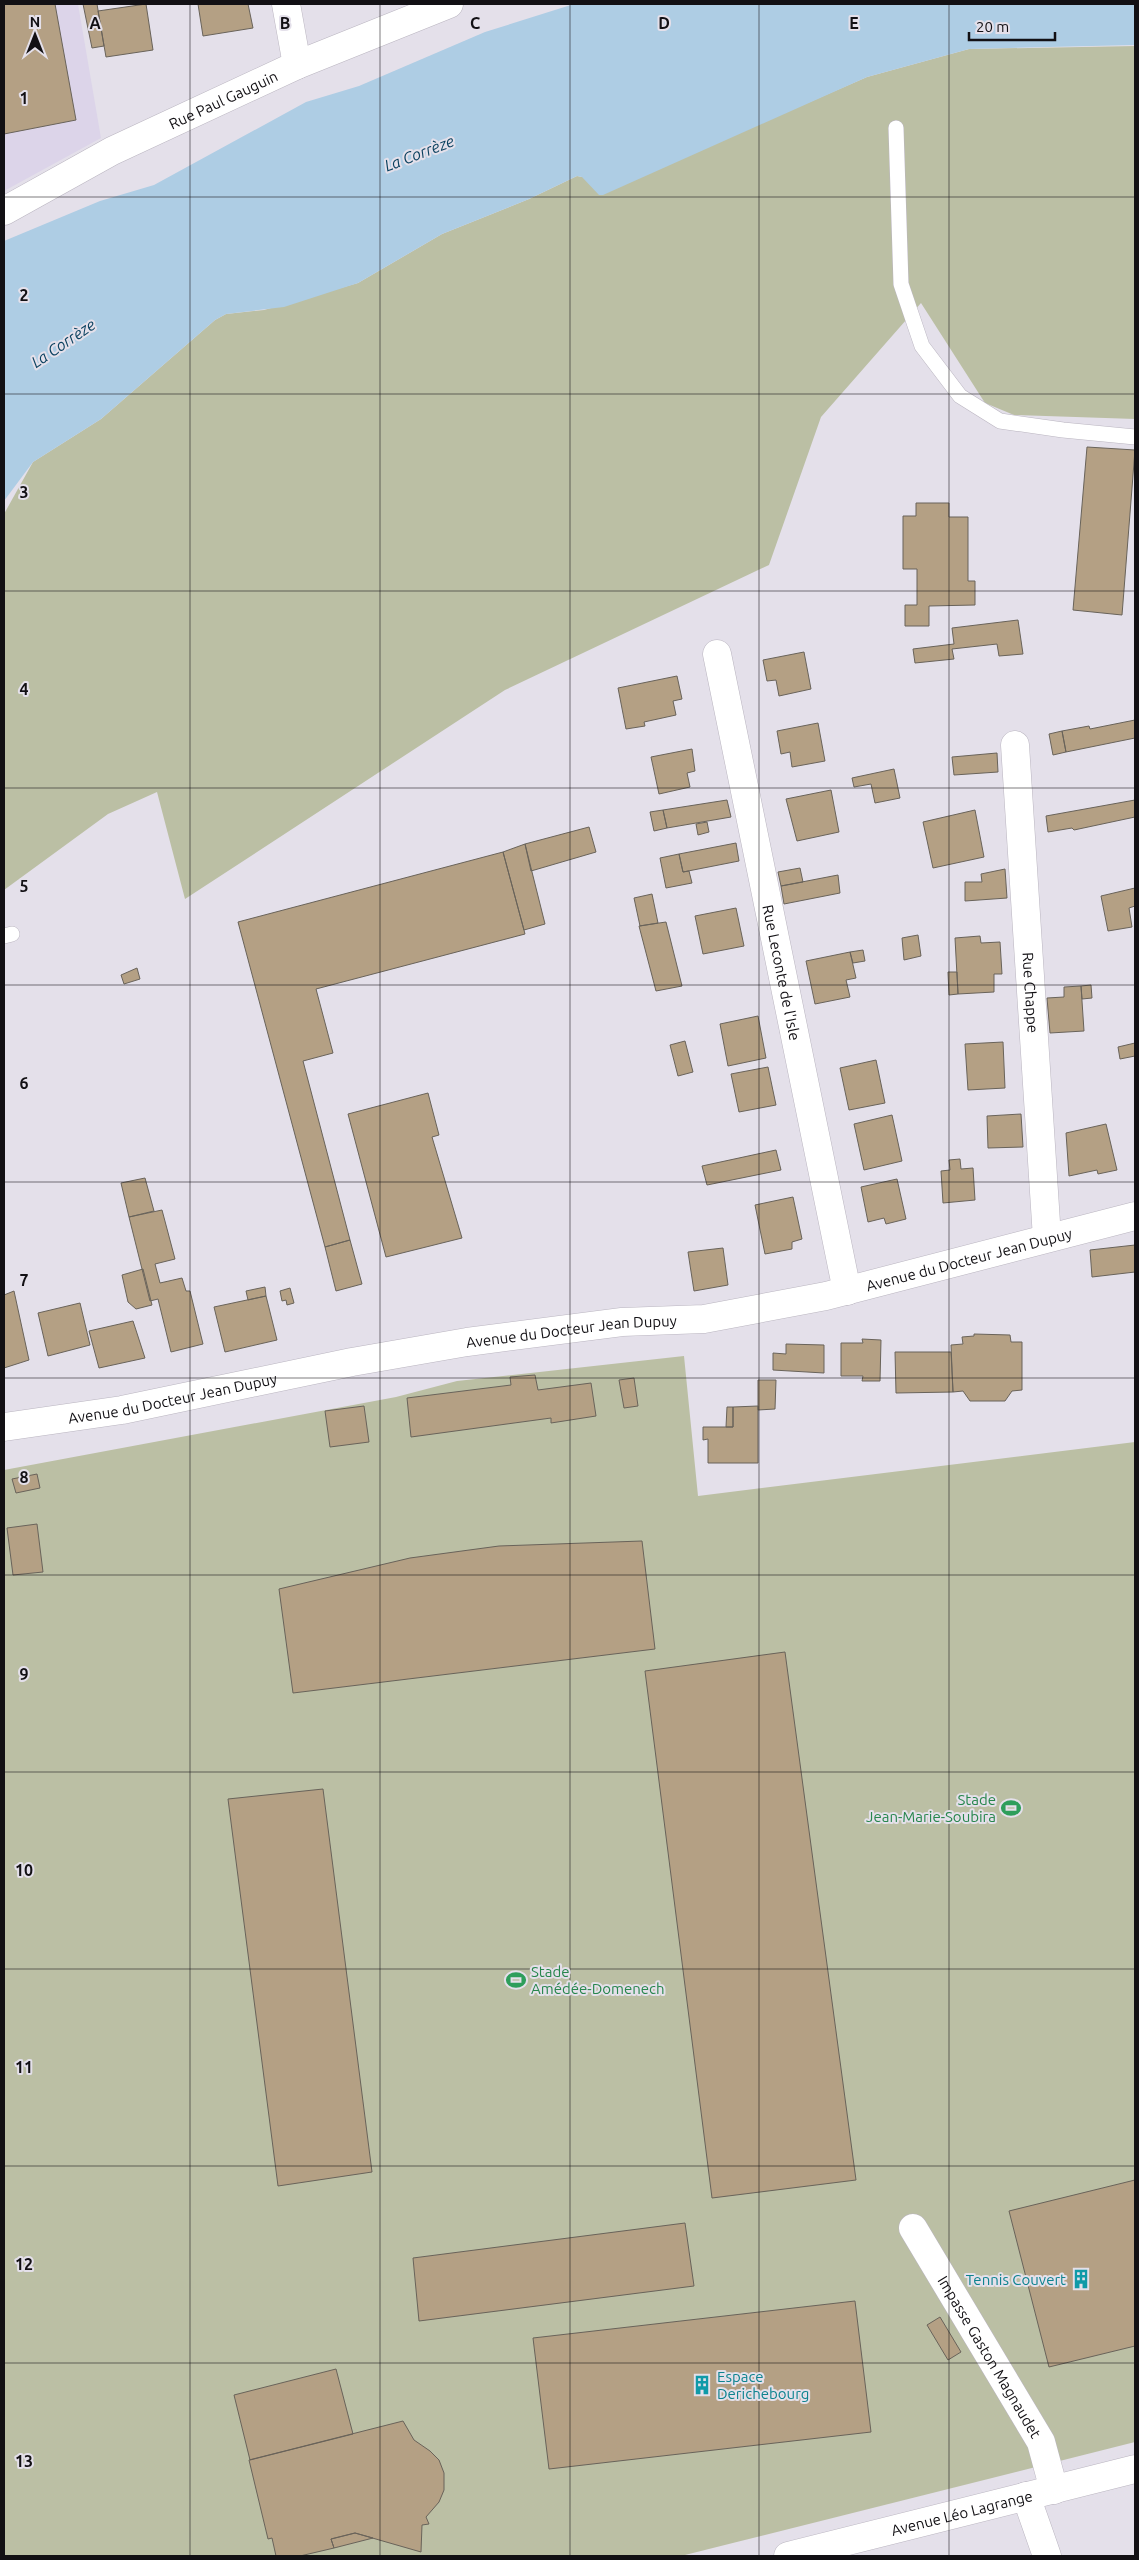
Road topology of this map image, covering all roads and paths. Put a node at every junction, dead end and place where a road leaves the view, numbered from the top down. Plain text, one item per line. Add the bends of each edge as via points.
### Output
1 (286, 4) edge
2 (449, 4) edge
3 (296, 65) junction
4 (896, 128) dead end
5 (4, 211) edge
6 (1135, 437) edge
7 (717, 654) dead end
8 (1015, 745) dead end
9 (1135, 1216) edge
10 (1047, 1238) junction
11 (847, 1291) junction
12 (4, 1427) edge
13 (913, 2228) dead end
14 (1135, 2469) edge
15 (1054, 2490) junction
16 (1026, 2496) junction
17 (788, 2556) edge
18 (1047, 2556) edge

1 - 3 street
2 - 3 street, Rue Paul Gauguin
3 - 5 street, Rue Paul Gauguin via 112,151
4 - 6 lane via 900,284 922,346 960,396 1000,421
7 - 11 street, Rue Leconte de l'Isle
8 - 10 street, Rue Chappe
9 - 10 street, Avenue du Docteur Jean Dupuy
10 - 11 street, Avenue du Docteur Jean Dupuy
11 - 12 street, Avenue du Docteur Jean Dupuy via 704,1319 622,1322 467,1342 342,1364 122,1410
13 - 15 street, Impasse Gaston Magnaudet via 1041,2442
14 - 15 street, Avenue Léo Lagrange
15 - 16 street, Avenue Léo Lagrange
16 - 17 street, Avenue Léo Lagrange
16 - 18 street

